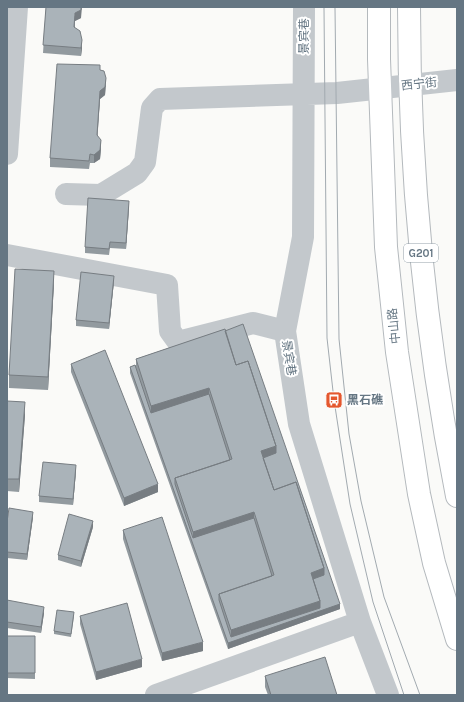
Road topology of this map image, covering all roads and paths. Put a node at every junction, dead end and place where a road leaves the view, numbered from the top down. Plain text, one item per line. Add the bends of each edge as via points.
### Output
1 (17, 7) edge
2 (304, 7) edge
3 (379, 7) edge
4 (409, 7) edge
5 (457, 80) edge
6 (410, 85) junction
7 (380, 89) junction
8 (304, 94) junction
9 (7, 154) edge
10 (66, 194) dead end
11 (7, 255) edge
12 (285, 331) junction
13 (457, 496) edge
14 (360, 622) junction
15 (457, 639) edge
16 (156, 695) edge
17 (388, 695) edge

1 - 9 street
2 - 8 street, 景宾巷
3 - 7 highway, 中山路 / G201
4 - 6 highway, G201
5 - 6 street, 西宁街
6 - 7 street, 西宁街
6 - 13 highway, G201 via 421,249 443,428
7 - 8 street, 西宁街
7 - 15 highway, 中山路 / G201 via 386,247 397,352 420,501 434,563
8 - 10 street, 西宁街 via 160,99 152,108 145,162 137,173 101,195
8 - 12 street, 景宾巷 via 303,237
11 - 12 street via 167,285 170,331 178,342 253,323
12 - 14 street, 景宾巷 via 299,424
14 - 16 street
14 - 17 street, 景宾巷

